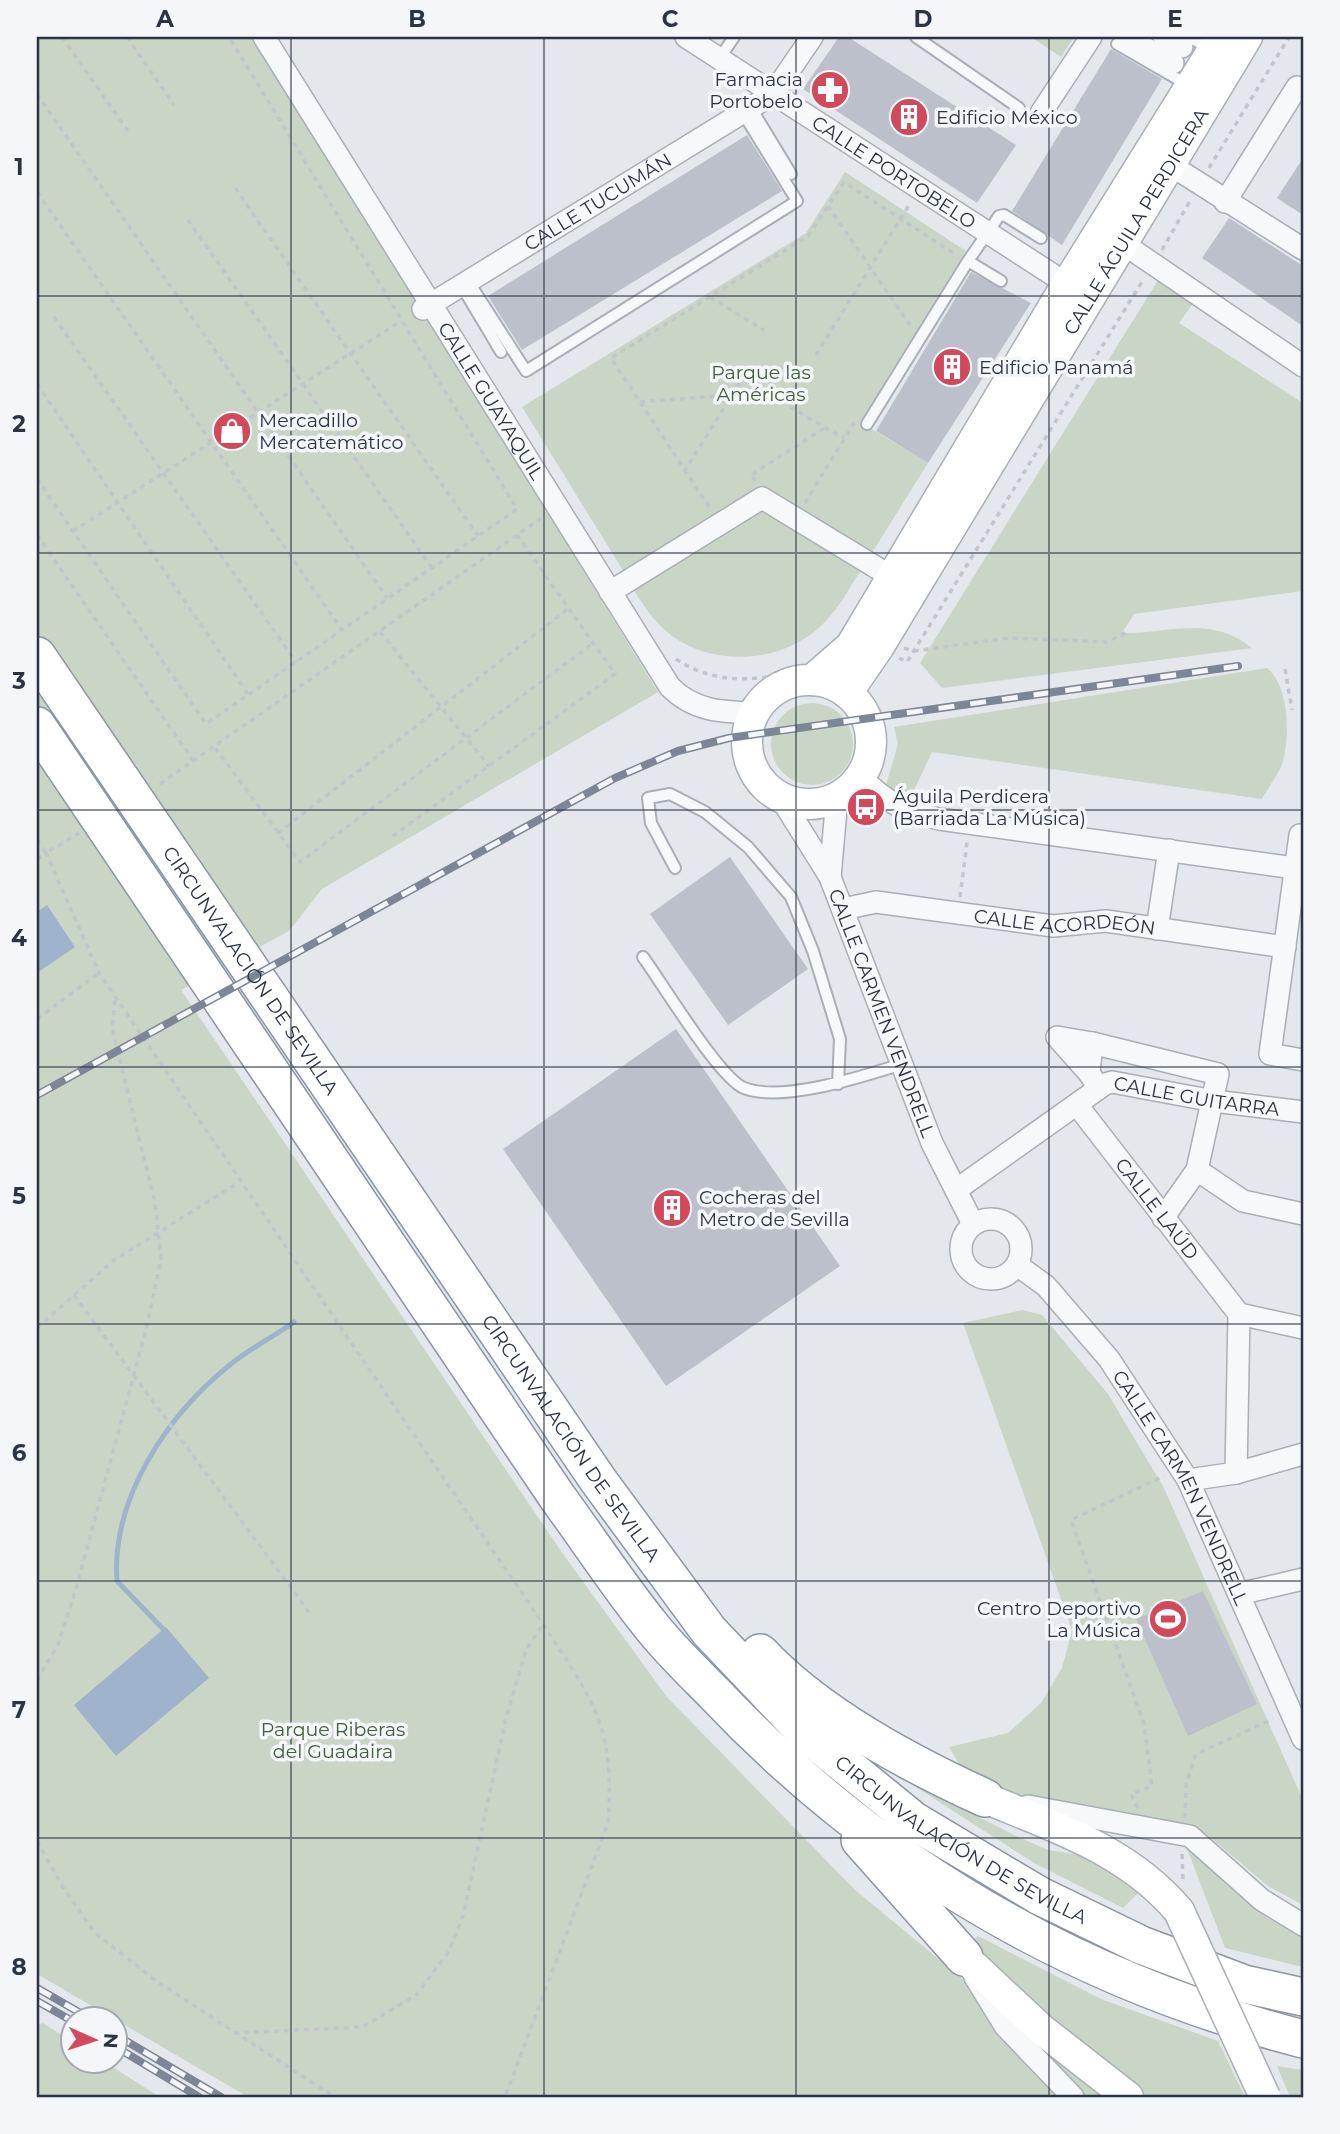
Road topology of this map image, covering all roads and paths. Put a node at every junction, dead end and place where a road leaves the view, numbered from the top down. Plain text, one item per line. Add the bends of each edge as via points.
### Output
1 (62, 37) edge
2 (127, 37) edge
3 (229, 37) edge
4 (264, 37) edge
5 (686, 37) edge
6 (734, 37) edge
7 (812, 37) edge
8 (916, 37) edge
9 (1091, 37) edge
10 (1164, 37) edge
11 (1247, 37) edge
12 (1289, 37) edge
13 (1121, 41) edge
14 (1195, 47) edge
15 (719, 59) junction
16 (1190, 86) junction
17 (1297, 87) dead end
18 (37, 94) edge
19 (773, 94) junction
20 (174, 105) dead end
21 (1019, 108) dead end
22 (747, 110) junction
23 (1041, 113) dead end
24 (128, 131) dead end
25 (1172, 166) junction
26 (1209, 168) dead end
27 (791, 174) dead end
28 (235, 188) dead end
29 (919, 188) junction
30 (1196, 188) dead end
31 (37, 192) edge
32 (1225, 202) junction
33 (828, 206) junction
34 (901, 218) junction
35 (188, 220) dead end
36 (987, 232) junction
37 (1113, 237) junction
38 (1041, 238) dead end
39 (1303, 249) edge
40 (956, 254) dead end
41 (1158, 256) dead end
42 (968, 261) junction
43 (870, 267) junction
44 (1143, 280) dead end
45 (1001, 281) dead end
46 (465, 283) junction
47 (1067, 284) junction
48 (710, 297) junction
49 (426, 306) junction
50 (54, 317) dead end
51 (401, 320) junction
52 (912, 328) dead end
53 (764, 330) dead end
54 (501, 352) dead end
55 (350, 354) junction
56 (816, 355) dead end
57 (1303, 366) edge
58 (740, 382) dead end
59 (37, 384) edge
60 (304, 384) junction
61 (732, 395) junction
62 (639, 402) junction
63 (790, 407) dead end
64 (259, 413) junction
65 (867, 424) dead end
66 (826, 428) junction
67 (844, 438) dead end
68 (212, 443) junction
69 (684, 472) junction
70 (164, 474) junction
71 (750, 476) dead end
72 (37, 479) edge
73 (118, 503) junction
74 (557, 508) junction
75 (707, 508) dead end
76 (73, 531) junction
77 (37, 535) edge
78 (517, 535) junction
79 (478, 536) junction
80 (432, 568) junction
81 (892, 577) junction
82 (610, 592) junction
83 (387, 599) junction
84 (569, 608) junction
85 (342, 631) junction
86 (1129, 631) dead end
87 (380, 632) junction
88 (593, 642) junction
89 (895, 644) dead end
90 (914, 651) junction
91 (666, 652) dead end
92 (889, 653) dead end
93 (37, 656) edge
94 (296, 662) junction
95 (1285, 669) dead end
96 (805, 673) junction
97 (847, 692) junction
98 (249, 695) junction
99 (442, 706) junction
100 (1292, 709) dead end
101 (754, 713) junction
102 (37, 726) edge
103 (467, 737) junction
104 (215, 748) junction
105 (194, 762) junction
106 (489, 766) junction
107 (861, 777) junction
108 (160, 784) dead end
109 (780, 797) junction
110 (837, 798) junction
111 (969, 823) junction
112 (84, 830) dead end
113 (278, 833) junction
114 (393, 836) dead end
115 (1301, 836) edge
116 (37, 840) edge
117 (1169, 850) junction
118 (46, 853) junction
119 (37, 859) edge
120 (675, 868) dead end
121 (1294, 868) junction
122 (830, 877) junction
123 (843, 909) junction
124 (958, 913) junction
125 (1157, 929) junction
126 (1285, 947) junction
127 (643, 957) dead end
128 (99, 973) junction
129 (115, 998) junction
130 (37, 1018) edge
131 (1092, 1043) junction
132 (1303, 1060) edge
133 (902, 1065) junction
134 (1094, 1080) junction
135 (838, 1084) junction
136 (1214, 1101) junction
137 (1077, 1105) junction
138 (1303, 1112) edge
139 (1197, 1170) junction
140 (239, 1182) junction
141 (956, 1190) junction
142 (1303, 1214) edge
143 (1163, 1218) junction
144 (973, 1224) junction
145 (159, 1234) junction
146 (1017, 1265) junction
147 (74, 1295) junction
148 (1239, 1314) junction
149 (37, 1328) edge
150 (1303, 1328) edge
151 (134, 1376) junction
152 (1303, 1454) edge
153 (1236, 1473) junction
154 (598, 1480) junction
155 (1188, 1480) junction
156 (1303, 1579) edge
157 (1239, 1594) junction
158 (309, 1612) dead end
159 (543, 1624) junction
160 (37, 1680) edge
161 (1294, 1703) edge
162 (1303, 1739) edge
163 (985, 1798) junction
164 (832, 1807) junction
165 (1143, 1819) dead end
166 (1185, 1823) dead end
167 (37, 1841) edge
168 (1181, 1843) dead end
169 (1181, 1896) junction
170 (1303, 1925) edge
171 (964, 1957) junction
172 (1303, 1997) edge
173 (234, 2032) junction
174 (1303, 2039) edge
175 (335, 2097) edge
176 (505, 2097) edge
177 (1073, 2097) edge
178 (1128, 2097) edge
179 (1265, 2097) edge

1 - 24 path
2 - 20 path
3 - 51 path
4 - 49 street, CALLE GUAYAQUIL
5 - 15 street, CALLE PORTOBELO
6 - 15 lane
7 - 19 street
8 - 21 lane
9 - 23 street
10 - 14 street
11 - 25 street, CALLE ÁGUILA PERDICERA
12 - 26 path
13 - 14 street
13 - 16 lane
14 - 16 street, CALLE ÁGUILA PERDICERA
15 - 19 street, CALLE PORTOBELO
16 - 37 street, CALLE ÁGUILA PERDICERA
17 - 32 street
18 - 64 path
19 - 22 street, CALLE TUCUMÁN
19 - 29 street, CALLE PORTOBELO
22 - 27 lane
22 - 46 street, CALLE TUCUMÁN
22 - 46 lane via 797,201 526,372
25 - 32 street
25 - 37 street, CALLE ÁGUILA PERDICERA
28 - 55 path
29 - 34 path
29 - 36 street, CALLE PORTOBELO
30 - 41 path
31 - 68 path
32 - 39 street
33 - 34 path via 844,182
33 - 43 path
33 - 48 path via 808,236
34 - 40 path
34 - 43 path
35 - 60 path
36 - 38 lane via 1004,215
36 - 42 lane
36 - 47 street, CALLE PORTOBELO
37 - 47 street, CALLE ÁGUILA PERDICERA
37 - 57 street
37 - 97 street, CALLE ÁGUILA PERDICERA via 878,648
42 - 45 lane
42 - 65 lane
43 - 52 path
43 - 56 path
44 - 90 path
46 - 49 street, CALLE TUCUMÁN
46 - 54 lane
47 - 81 street, CALLE ÁGUILA PERDICERA
48 - 53 path
48 - 62 path via 611,358
49 - 51 path
49 - 74 street, CALLE GUAYAQUIL
50 - 70 path
51 - 55 path
51 - 79 path via 517,509
55 - 60 path
55 - 79 path
58 - 61 path
59 - 73 path
60 - 64 path
60 - 80 path
61 - 62 path
61 - 69 path
62 - 69 path
63 - 66 path
64 - 68 path
64 - 83 path
66 - 67 path
66 - 71 path
68 - 70 path
68 - 85 path
69 - 75 path
70 - 73 path
70 - 94 path
72 - 76 path
73 - 76 path
73 - 98 path
74 - 78 path
74 - 82 street, CALLE GUAYAQUIL
76 - 98 path via 206,724
77 - 105 path
78 - 84 path
78 - 87 path
79 - 80 path
80 - 83 path
81 - 82 street via 762,498
81 - 96 street, CALLE ÁGUILA PERDICERA via 851,646
82 - 101 street, CALLE GUAYAQUIL via 670,687 684,701 712,711
83 - 85 path
84 - 88 path
84 - 99 path
85 - 94 path
86 - 90 path via 1107,642 1009,638
87 - 99 path
87 - 104 path
88 - 103 path
88 - 106 path via 615,674
89 - 90 path
90 - 92 path via 907,662
91 - 96 path via 694,671 722,678
93 - 154 highway, CIRCUNVALACIÓN DE SEVILLA
94 - 98 path
95 - 100 path
96 - 97 street
96 - 101 street via 778,688
97 - 107 street via 864,715 871,742
99 - 103 path
99 - 113 path
101 - 109 street via 748,732 753,769
102 - 164 highway, CIRCUNVALACIÓN DE SEVILLA via 558,1498 649,1623 762,1744
103 - 106 path
103 - 113 path via 300,862
104 - 105 path
104 - 113 path
105 - 108 path
106 - 114 path
107 - 110 street
107 - 111 street via 883,800 909,812
109 - 110 street via 799,804
109 - 122 street, CALLE CARMEN VENDRELL
110 - 122 street, CALLE CARMEN VENDRELL
111 - 117 street
111 - 124 path
112 - 118 path
115 - 121 street
116 - 118 path
117 - 121 street
117 - 125 street
118 - 119 path
118 - 128 path
120 - 135 lane via 651,823 648,798 670,794 705,812 748,847 791,897 840,1039
121 - 126 street
122 - 123 street, CALLE CARMEN VENDRELL
123 - 124 street, CALLE ACORDEÓN via 876,902
123 - 133 street, CALLE CARMEN VENDRELL
124 - 125 street, CALLE ACORDEÓN via 1053,926 1106,921
125 - 126 street, CALLE ACORDEÓN
126 - 132 street via 1269,1054
127 - 135 lane via 723,1070 744,1088 783,1092
128 - 129 path
128 - 130 path
129 - 140 path
129 - 145 path via 112,1028
131 - 134 street
131 - 134 street via 1057,1037
131 - 136 street via 1218,1074
133 - 135 lane
133 - 141 street, CALLE CARMEN VENDRELL
134 - 136 street, CALLE GUITARRA
134 - 137 street, CALLE GUITARRA
136 - 138 street, CALLE GUITARRA
136 - 139 street
137 - 141 street, CALLE GUITARRA
137 - 143 street, CALLE LAÚD
139 - 142 street via 1243,1201
139 - 143 street
140 - 145 path
140 - 159 path
141 - 144 street, CALLE CARMEN VENDRELL
143 - 148 street, CALLE LAÚD
144 - 146 street via 993,1218 1011,1225 1021,1242
144 - 146 street via 966,1231 961,1251 969,1269 977,1276 997,1279
145 - 147 path via 114,1260
145 - 151 path via 161,1259
146 - 155 street, CALLE CARMEN VENDRELL via 1046,1286 1109,1359
147 - 149 path
147 - 151 path
148 - 150 street
148 - 153 street
151 - 158 path
151 - 160 path via 75,1592 58,1645
152 - 153 street
153 - 155 street
154 - 163 highway via 782,1676 925,1771
154 - 172 highway, CIRCUNVALACIÓN DE SEVILLA via 709,1631 807,1734 914,1821 1040,1896 1141,1945 1244,1984
155 - 157 street, CALLE CARMEN VENDRELL
155 - 165 path via 1164,1476 1071,1520 1144,1724 1152,1786 1131,1794
156 - 157 street
157 - 161 street, CALLE CARMEN VENDRELL
159 - 173 path via 526,1650 506,1718 463,1916 449,1951 417,1994 363,2027
159 - 176 path via 590,1696 603,1726 611,1777 608,1824
161 - 162 street, CALLE CARMEN VENDRELL
161 - 166 path via 1196,1754 1186,1784
163 - 169 street via 1119,1857
163 - 170 street via 1190,1836 1262,1900
164 - 171 highway
164 - 174 highway, CIRCUNVALACIÓN DE SEVILLA via 952,1889 1037,1939 1179,2002
167 - 173 path via 96,1933 159,1983
168 - 169 path
169 - 179 street, bridge
171 - 177 street via 1004,2026
171 - 178 street via 1041,2029
173 - 175 path

